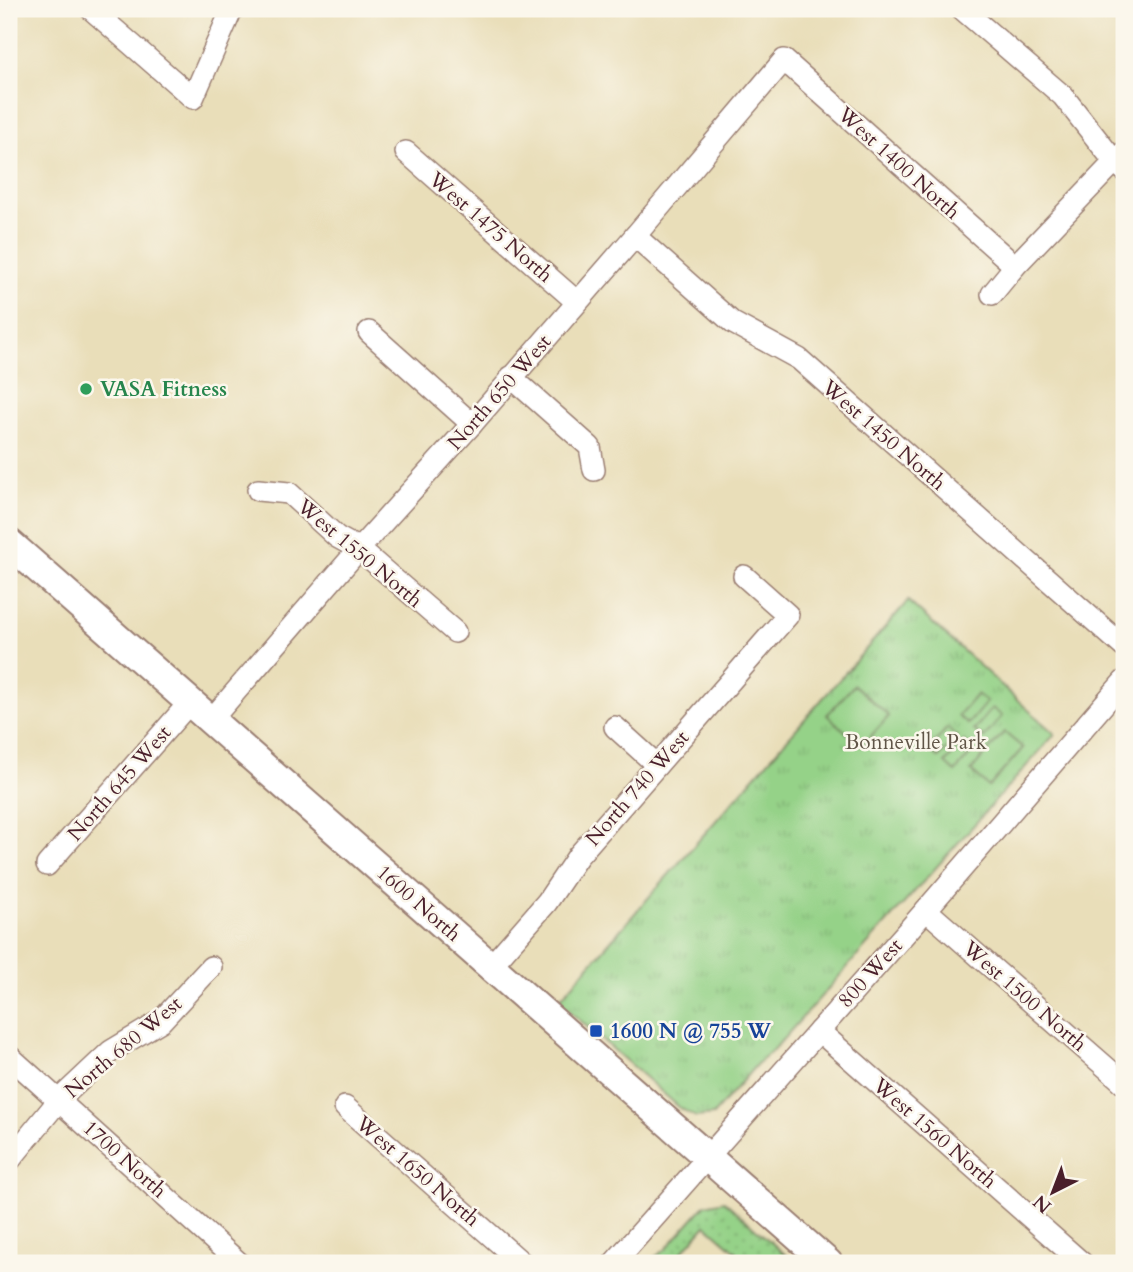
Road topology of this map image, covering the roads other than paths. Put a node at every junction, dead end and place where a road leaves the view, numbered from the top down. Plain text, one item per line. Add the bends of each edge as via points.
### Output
1 (92, 9) edge
2 (232, 9) edge
3 (962, 9) edge
4 (783, 60) joint
5 (405, 152) dead end
6 (1121, 161) edge
7 (635, 236) junction
8 (1015, 266) junction
9 (992, 294) dead end
10 (577, 303) junction
11 (369, 332) dead end
12 (511, 377) junction
13 (472, 424) junction
14 (594, 470) dead end
15 (258, 490) dead end
16 (9, 543) edge
17 (359, 549) junction
18 (744, 576) dead end
19 (455, 632) dead end
20 (1124, 647) edge
21 (1124, 681) edge
22 (191, 701) junction
23 (211, 720) junction
24 (615, 727) dead end
25 (657, 765) junction
26 (47, 865) dead end
27 (926, 910) junction
28 (491, 966) junction
29 (211, 967) dead end
30 (819, 1031) junction
31 (9, 1056) edge
32 (1124, 1083) edge
33 (59, 1100) junction
34 (345, 1107) dead end
35 (707, 1158) junction
36 (9, 1161) edge
37 (239, 1263) edge
38 (522, 1263) edge
39 (614, 1263) edge
40 (828, 1263) edge
41 (1082, 1263) edge

1 - 2 street via 192,98
3 - 6 street via 1063,96
4 - 7 street, North 650 West
4 - 8 street, West 1400 North
5 - 10 street, West 1475 North
6 - 8 street
7 - 10 street, North 650 West
7 - 20 street, West 1450 North via 733,324 799,359
8 - 9 street
10 - 12 street, North 650 West
11 - 13 street
12 - 13 street, North 650 West
12 - 14 street via 590,447
13 - 17 street, North 650 West
15 - 17 street, West 1550 North via 289,494 337,537
16 - 22 main road, 1600 North
17 - 19 street, West 1550 North
17 - 23 street, North 650 West
18 - 25 street, North 740 West via 788,614
21 - 27 street, 800 West
22 - 23 main road, 1600 North
22 - 26 street, North 645 West
23 - 28 main road, 1600 North
24 - 25 street
25 - 28 street, North 740 West
27 - 30 street, 800 West
27 - 32 street, West 1500 North
28 - 35 main road, 1600 North
29 - 33 street, North 680 West via 161,1021 111,1051
30 - 35 street, 800 West
30 - 41 street, West 1560 North
31 - 33 street, 1700 North
33 - 36 street, North 680 West
33 - 37 street, 1700 North
34 - 38 street, West 1650 North
35 - 39 street, 800 West
35 - 40 main road, 1600 North

